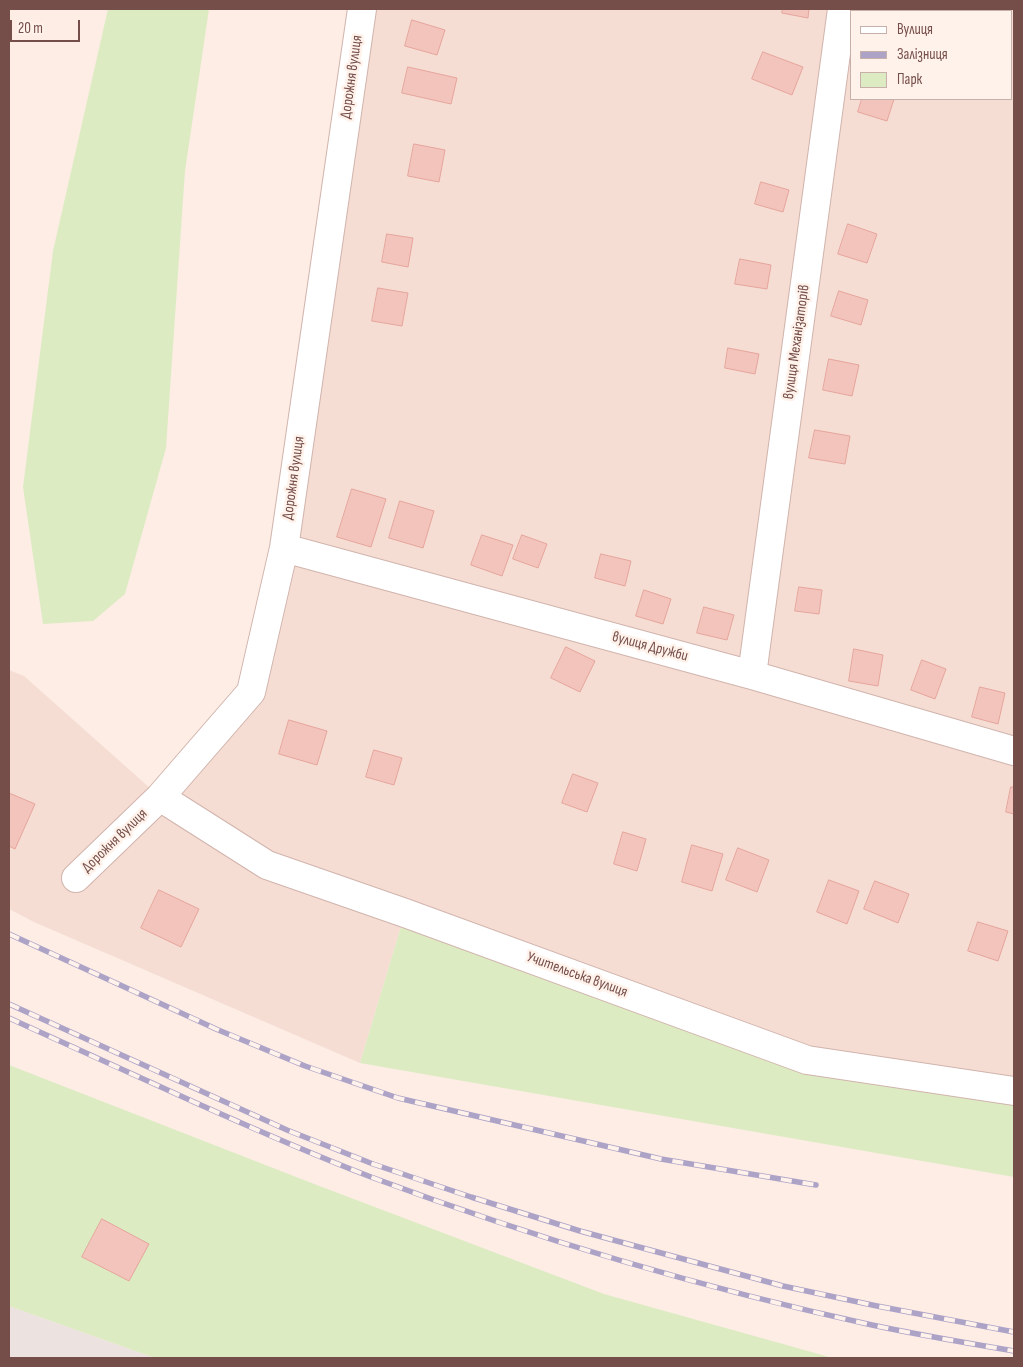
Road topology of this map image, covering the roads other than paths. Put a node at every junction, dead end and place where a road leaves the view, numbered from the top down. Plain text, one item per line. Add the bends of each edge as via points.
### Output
1 (362, 9) edge
2 (842, 9) edge
3 (284, 548) junction
4 (752, 675) junction
5 (1014, 752) edge
6 (160, 797) junction
7 (76, 878) dead end
8 (1014, 1091) edge

1 - 3 street, Дорожня вулиця
2 - 4 street, вулиця Механізаторів
3 - 4 street, вулиця Дружби
3 - 6 street, Дорожня вулиця via 251,692
4 - 5 street, вулиця Дружби
6 - 7 street, Дорожня вулиця
6 - 8 street, Учительська вулиця via 267,865 807,1060

